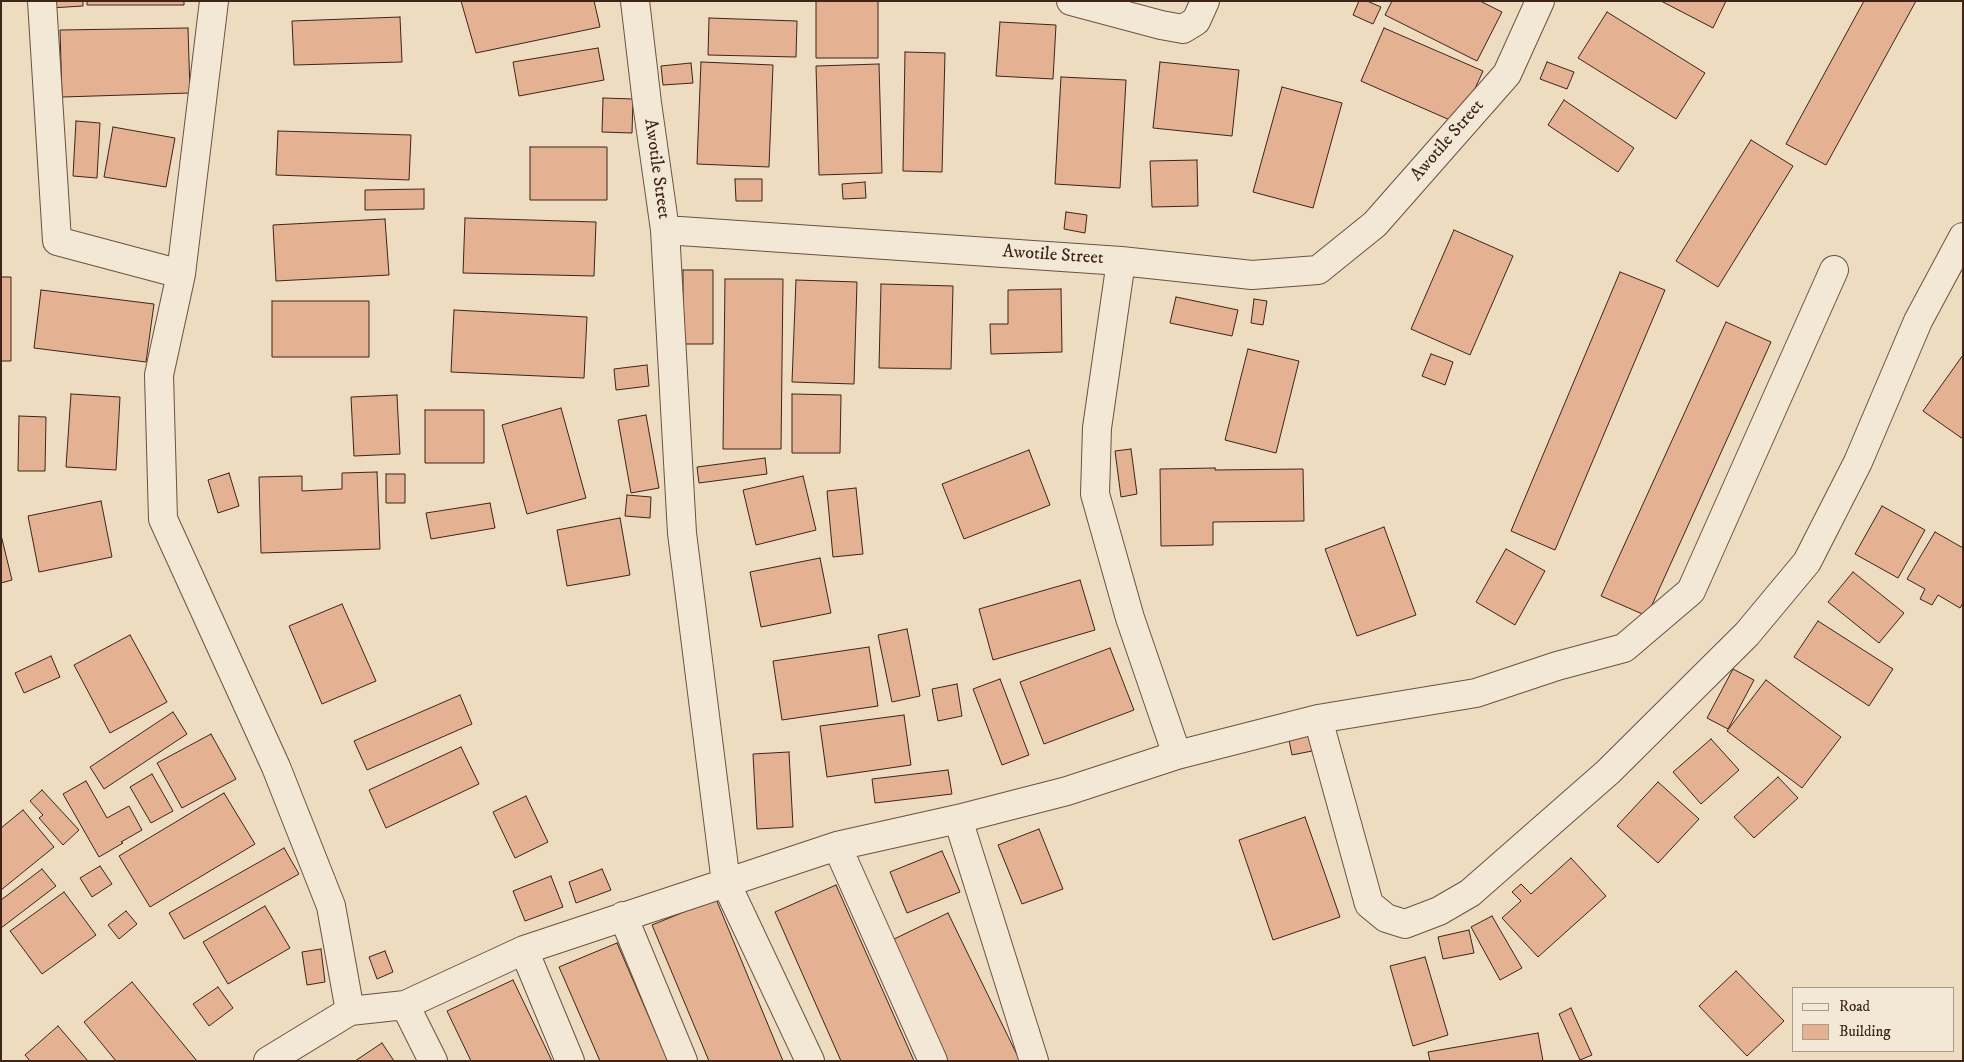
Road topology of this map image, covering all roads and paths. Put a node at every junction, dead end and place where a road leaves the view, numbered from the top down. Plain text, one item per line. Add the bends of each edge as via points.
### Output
1 (42, 1) edge
2 (214, 1) edge
3 (635, 1) edge
4 (1070, 1) edge
5 (1205, 1) edge
6 (1540, 1) edge
7 (666, 230) junction
8 (1963, 237) edge
9 (1121, 261) junction
10 (1834, 270) dead end
11 (181, 274) junction
12 (1318, 719) junction
13 (1177, 755) junction
14 (958, 819) junction
15 (837, 846) junction
16 (726, 883) junction
17 (623, 916) junction
18 (524, 950) junction
19 (405, 1005) junction
20 (350, 1010) junction
21 (268, 1061) edge
22 (433, 1061) edge
23 (570, 1061) edge
24 (683, 1061) edge
25 (810, 1061) edge
26 (933, 1061) edge
27 (1034, 1061) edge

1 - 11 street via 57,241
2 - 11 street
3 - 7 street, Awotile Street
4 - 5 street via 1183,29 1196,20
6 - 9 street, Awotile Street via 1507,74 1375,224 1318,270 1252,275
7 - 9 street, Awotile Street
7 - 16 street via 682,533
8 - 12 street via 1918,321 1858,462 1806,562 1747,634 1622,758 1470,893 1439,911 1405,924 1386,918 1369,904
9 - 13 street via 1097,428 1095,494 1130,618
10 - 12 street via 1691,591 1624,648 1476,693
11 - 20 street via 159,375 163,519 276,766 331,906
12 - 13 street
13 - 14 street via 1067,791
14 - 15 street
14 - 27 street
15 - 16 street
15 - 26 street
16 - 17 street
16 - 25 street
17 - 18 street
17 - 24 street
18 - 19 street
18 - 23 street
19 - 20 street
19 - 22 street
20 - 21 street

